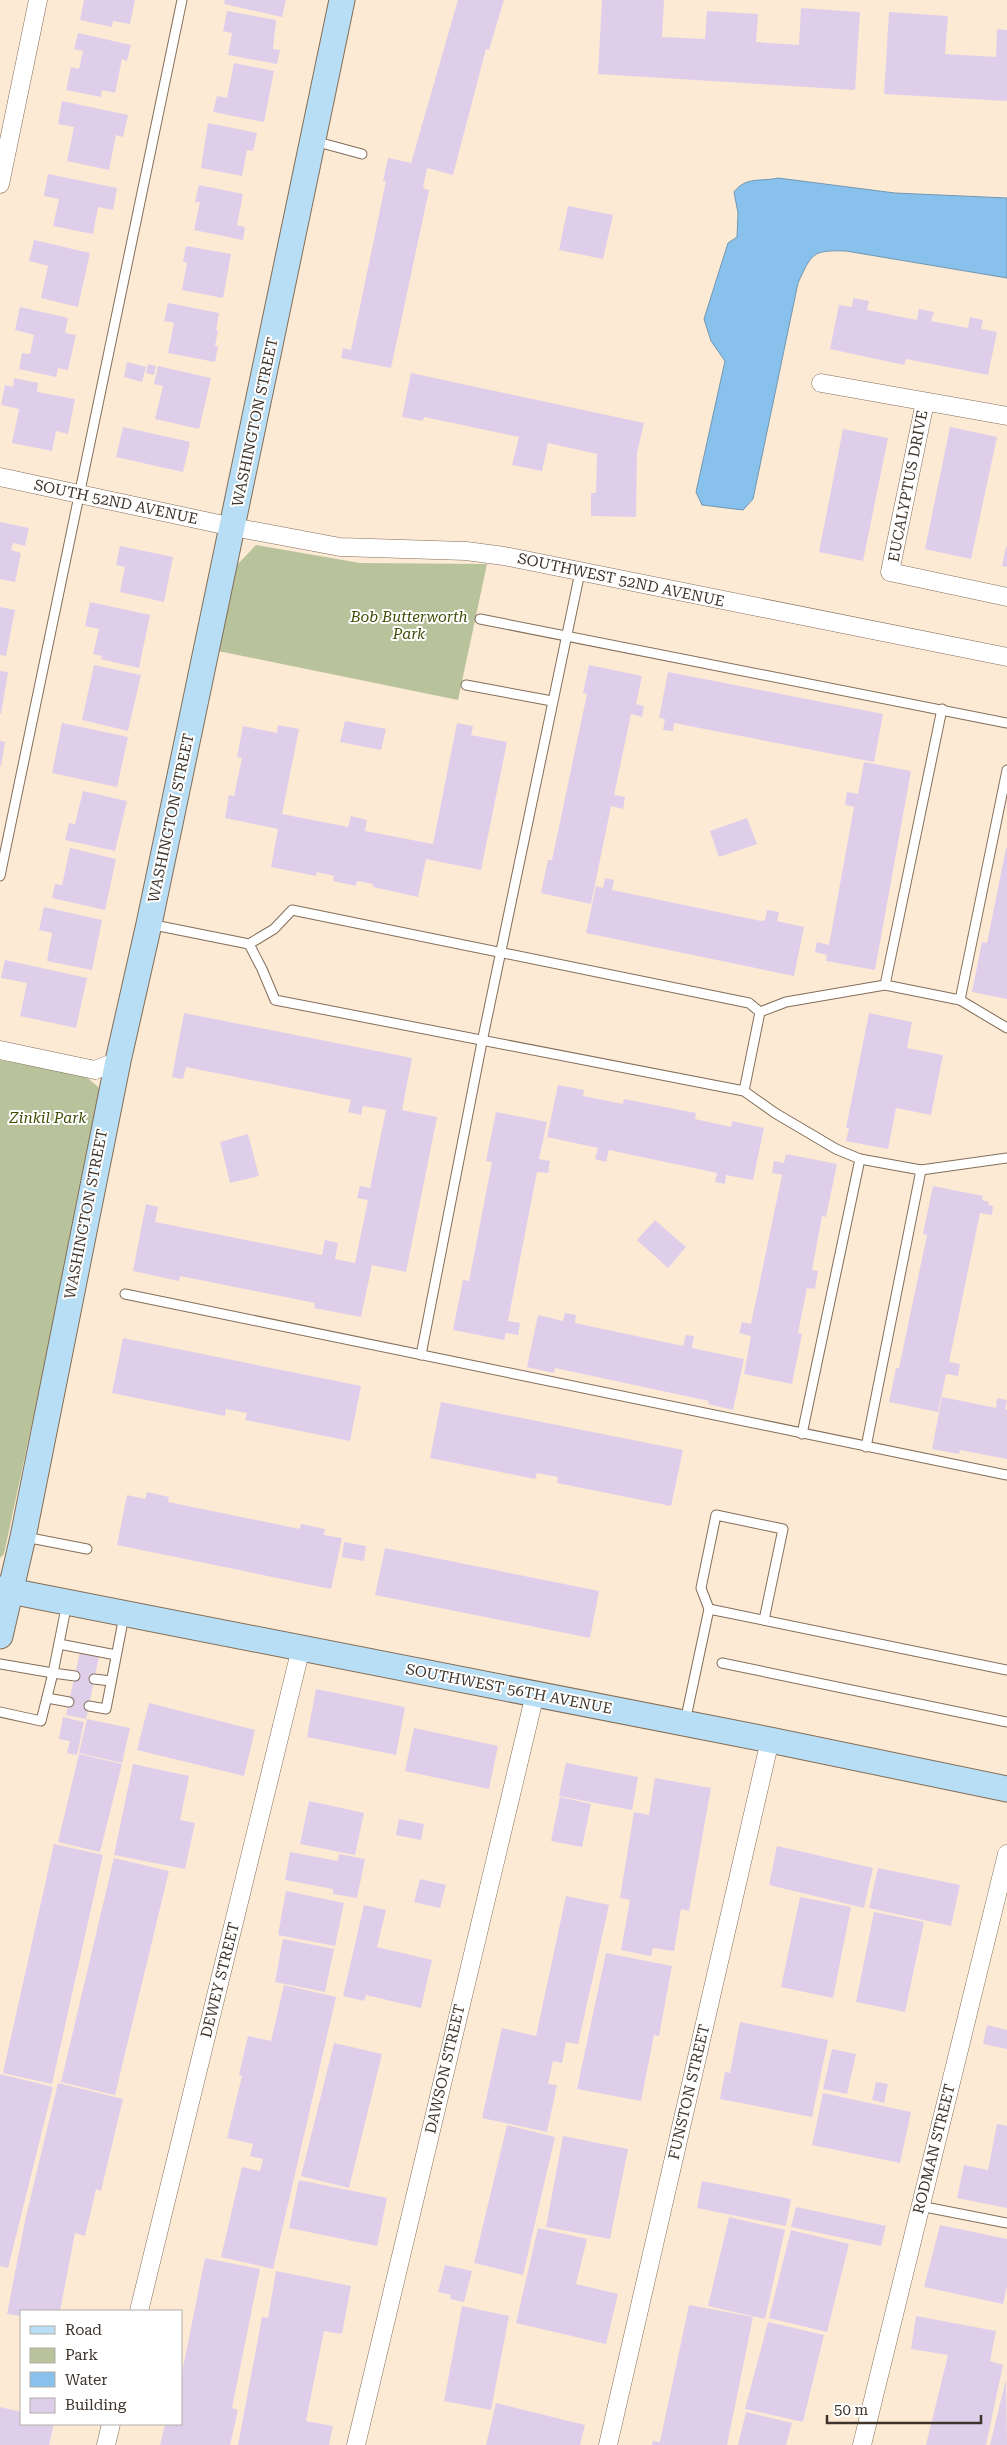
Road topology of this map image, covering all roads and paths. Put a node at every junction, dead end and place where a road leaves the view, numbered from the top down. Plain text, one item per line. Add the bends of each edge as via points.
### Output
1 (38, 0) edge
2 (182, 0) edge
3 (342, 0) edge
4 (313, 141) junction
5 (362, 154) dead end
6 (0, 184) edge
7 (821, 383) dead end
8 (925, 402) junction
9 (1007, 416) edge
10 (0, 477) edge
11 (79, 494) junction
12 (233, 527) junction
13 (580, 572) junction
14 (1007, 597) edge
15 (480, 619) dead end
16 (565, 636) junction
17 (1007, 657) edge
18 (466, 685) dead end
19 (552, 701) junction
20 (942, 709) junction
21 (1007, 723) edge
22 (1007, 770) edge
23 (0, 876) edge
24 (149, 924) junction
25 (249, 944) junction
26 (500, 952) junction
27 (885, 985) junction
28 (960, 1000) junction
29 (760, 1012) junction
30 (1007, 1028) edge
31 (482, 1042) junction
32 (0, 1050) edge
33 (118, 1060) junction
34 (744, 1091) junction
35 (1007, 1158) edge
36 (860, 1159) junction
37 (921, 1170) junction
38 (125, 1294) dead end
39 (421, 1355) junction
40 (802, 1434) junction
41 (866, 1447) junction
42 (1007, 1475) edge
43 (23, 1537) junction
44 (87, 1550) dead end
45 (5, 1590) edge
46 (68, 1602) junction
47 (709, 1609) junction
48 (125, 1615) junction
49 (764, 1620) junction
50 (0, 1636) edge
51 (59, 1644) junction
52 (301, 1648) junction
53 (116, 1656) junction
54 (722, 1662) dead end
55 (0, 1664) edge
56 (1007, 1670) edge
57 (53, 1673) junction
58 (75, 1676) dead end
59 (94, 1679) dead end
60 (111, 1682) junction
61 (535, 1694) junction
62 (47, 1698) junction
63 (69, 1702) dead end
64 (89, 1706) dead end
65 (0, 1712) edge
66 (1007, 1722) edge
67 (685, 1723) junction
68 (770, 1740) junction
69 (1007, 1789) edge
70 (1007, 1854) edge
71 (920, 2206) junction
72 (1007, 2223) edge
73 (139, 2310) edge
74 (111, 2425) edge
75 (106, 2445) edge
76 (356, 2445) edge
77 (608, 2445) edge
78 (862, 2445) edge

1 - 6 street
2 - 11 lane
3 - 4 street, WASHINGTON STREET
4 - 5 lane
4 - 12 street, WASHINGTON STREET
7 - 8 street, EUCALYPTUS DRIVE
8 - 9 street, EUCALYPTUS DRIVE
8 - 14 street, EUCALYPTUS DRIVE via 890,572
10 - 11 street, SOUTH 52ND AVENUE
11 - 12 street, SOUTH 52ND AVENUE
11 - 23 lane
12 - 13 street, SOUTHWEST 52ND AVENUE via 340,547 466,551
12 - 24 street, WASHINGTON STREET
13 - 16 lane
13 - 17 street, SOUTHWEST 52ND AVENUE
15 - 16 lane
16 - 19 lane
16 - 20 lane
18 - 19 lane
19 - 26 lane
20 - 21 lane
20 - 27 lane
22 - 28 lane
24 - 25 lane
24 - 33 street, WASHINGTON STREET
25 - 26 lane via 274,929 292,910
25 - 31 lane via 275,1000
26 - 29 lane via 749,1003
26 - 31 lane
27 - 28 lane
27 - 29 lane via 786,1002
28 - 30 lane
29 - 34 lane
31 - 34 lane
31 - 39 lane
32 - 33 street via 95,1070
33 - 43 street, WASHINGTON STREET
34 - 36 lane via 836,1150
35 - 37 lane
36 - 37 lane
36 - 40 lane
37 - 41 lane
38 - 39 lane
39 - 40 lane
40 - 41 lane
41 - 42 lane
43 - 44 lane
43 - 45 street, WASHINGTON STREET
45 - 46 street, SOUTHWEST 56TH AVENUE
45 - 50 street, WASHINGTON STREET
46 - 48 street, SOUTHWEST 56TH AVENUE
46 - 51 lane
47 - 49 lane
47 - 49 lane via 701,1588 716,1515 783,1529
47 - 67 lane
48 - 52 street, SOUTHWEST 56TH AVENUE
48 - 53 lane
49 - 56 lane
51 - 53 lane
51 - 57 lane
52 - 61 street, SOUTHWEST 56TH AVENUE
52 - 73 street, DEWEY STREET
53 - 60 lane
54 - 66 lane
55 - 57 lane
57 - 58 lane
57 - 62 lane
59 - 60 lane
60 - 64 lane via 106,1709
61 - 67 street, SOUTHWEST 56TH AVENUE
61 - 76 street, DAWSON STREET
62 - 63 lane
62 - 65 lane via 41,1721
67 - 68 street, SOUTHWEST 56TH AVENUE
68 - 69 street, SOUTHWEST 56TH AVENUE
68 - 77 street, FUNSTON STREET
70 - 71 street, RODMAN STREET
71 - 72 lane
71 - 78 street, RODMAN STREET
74 - 75 street

